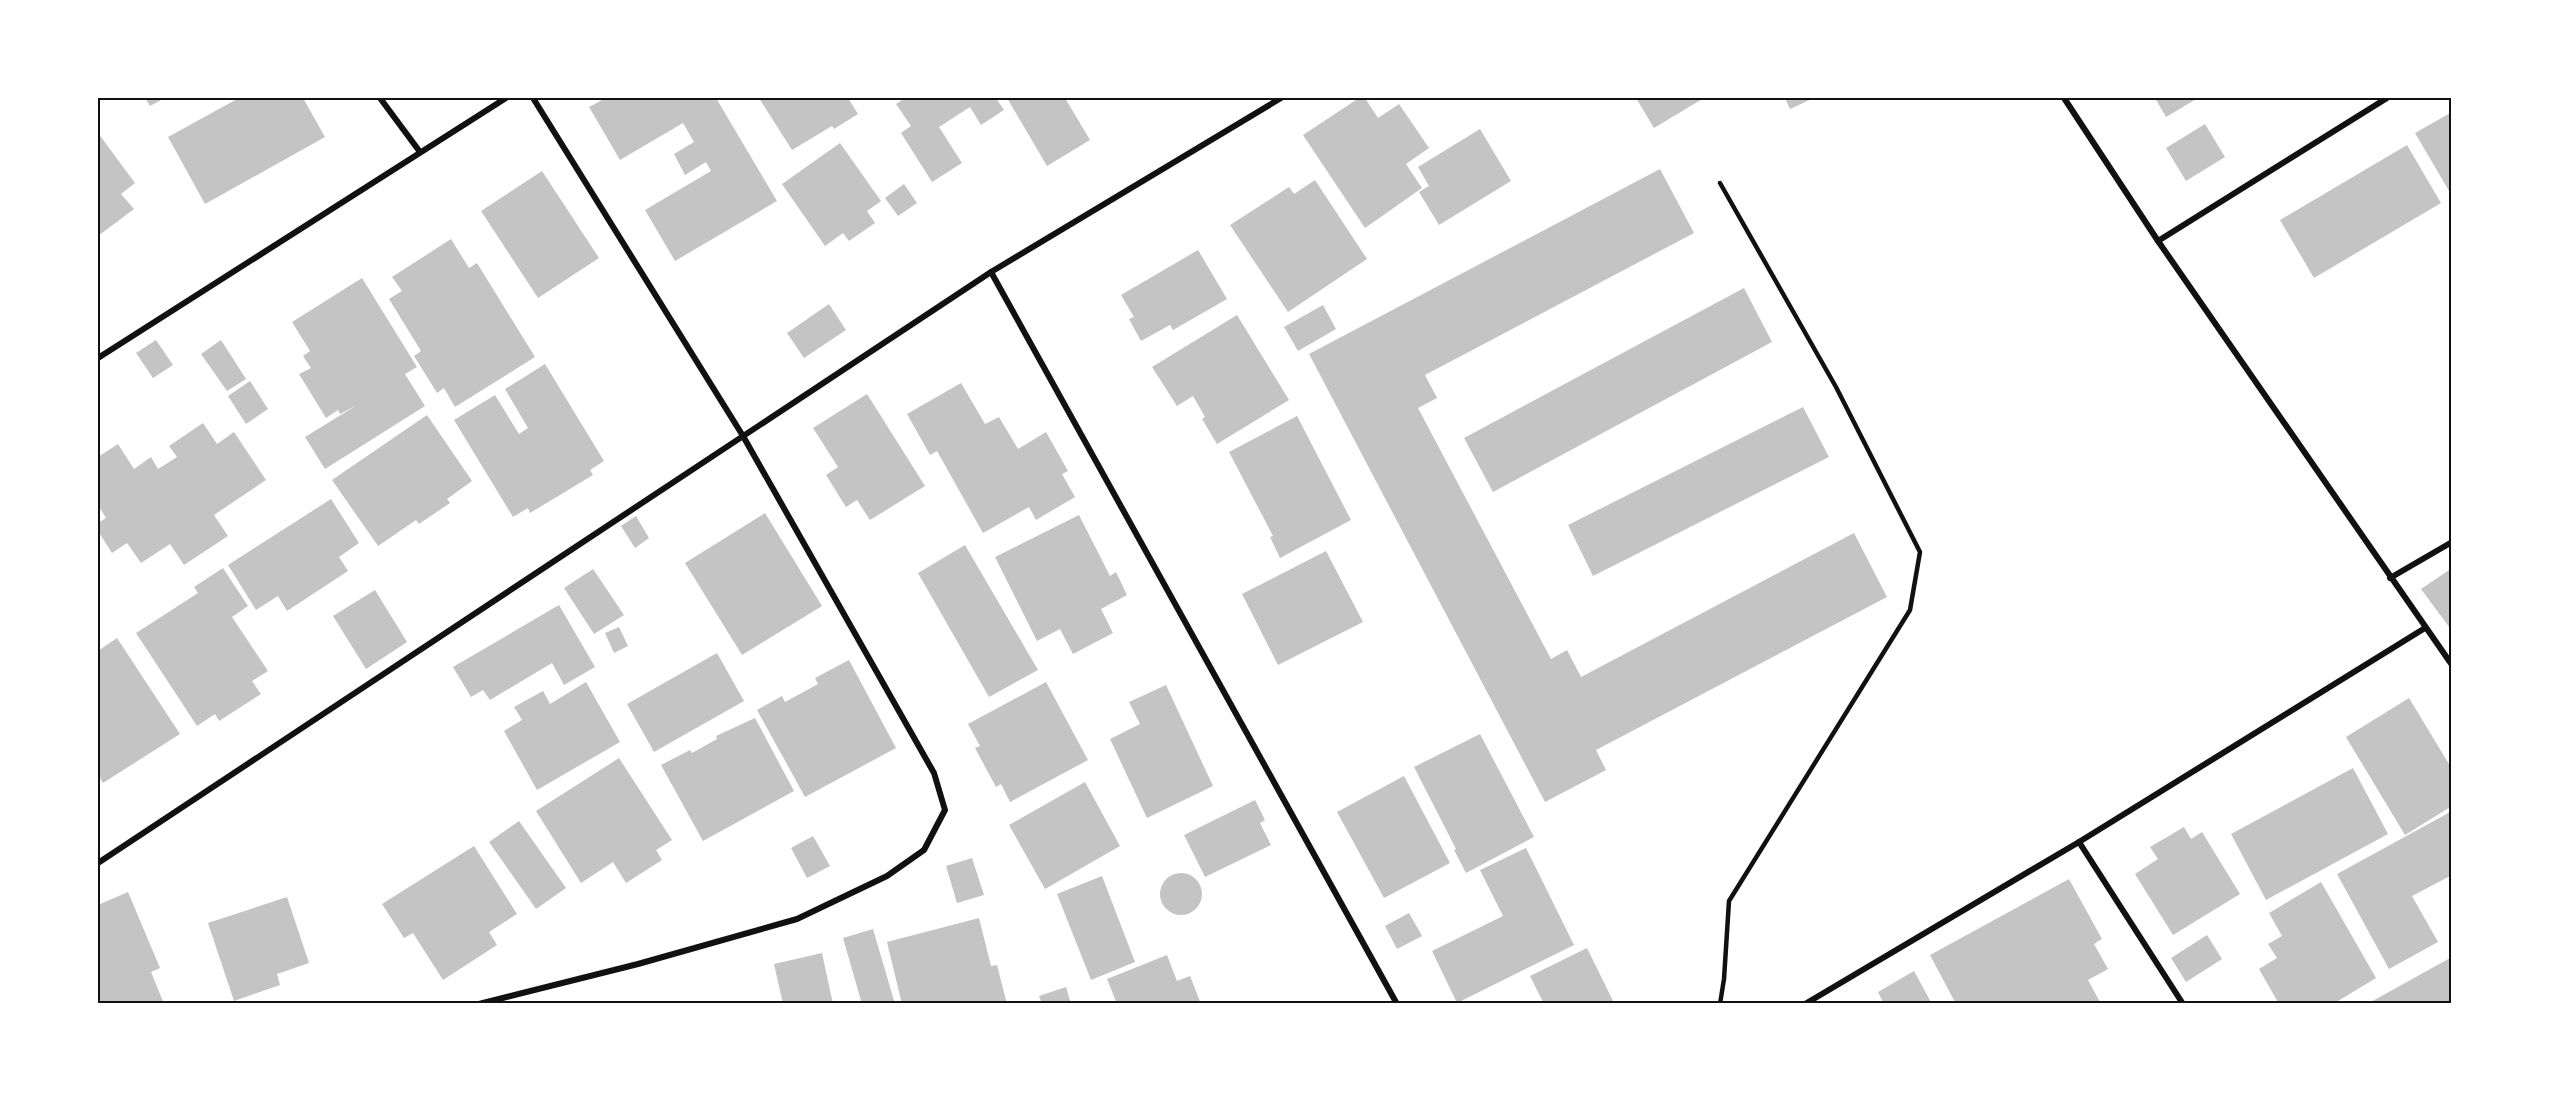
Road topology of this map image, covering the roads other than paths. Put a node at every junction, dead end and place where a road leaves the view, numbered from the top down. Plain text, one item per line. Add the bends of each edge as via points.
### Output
1 (380, 98) edge
2 (506, 98) edge
3 (533, 98) edge
4 (1281, 98) edge
5 (2064, 98) edge
6 (2387, 98) edge
7 (420, 152) junction
8 (1720, 183) dead end
9 (2158, 241) junction
10 (991, 272) junction
11 (98, 358) edge
12 (743, 436) junction
13 (2451, 542) edge
14 (2391, 578) junction
15 (2425, 628) junction
16 (2451, 665) edge
17 (2079, 842) junction
18 (98, 863) edge
19 (479, 1004) edge
20 (1397, 1004) edge
21 (1720, 1004) edge
22 (1805, 1004) edge
23 (2183, 1004) edge

1 - 7 street
2 - 7 street
3 - 12 street
4 - 10 street
5 - 9 street
6 - 9 street
7 - 11 street
8 - 21 lane via 1836,387 1920,552 1910,610 1729,901
9 - 14 street
10 - 12 street
10 - 20 street
12 - 18 street
12 - 19 street via 934,773 945,810 924,850 886,876 797,919
13 - 14 street
14 - 15 street
15 - 16 street
15 - 17 street
17 - 22 street
17 - 23 street

